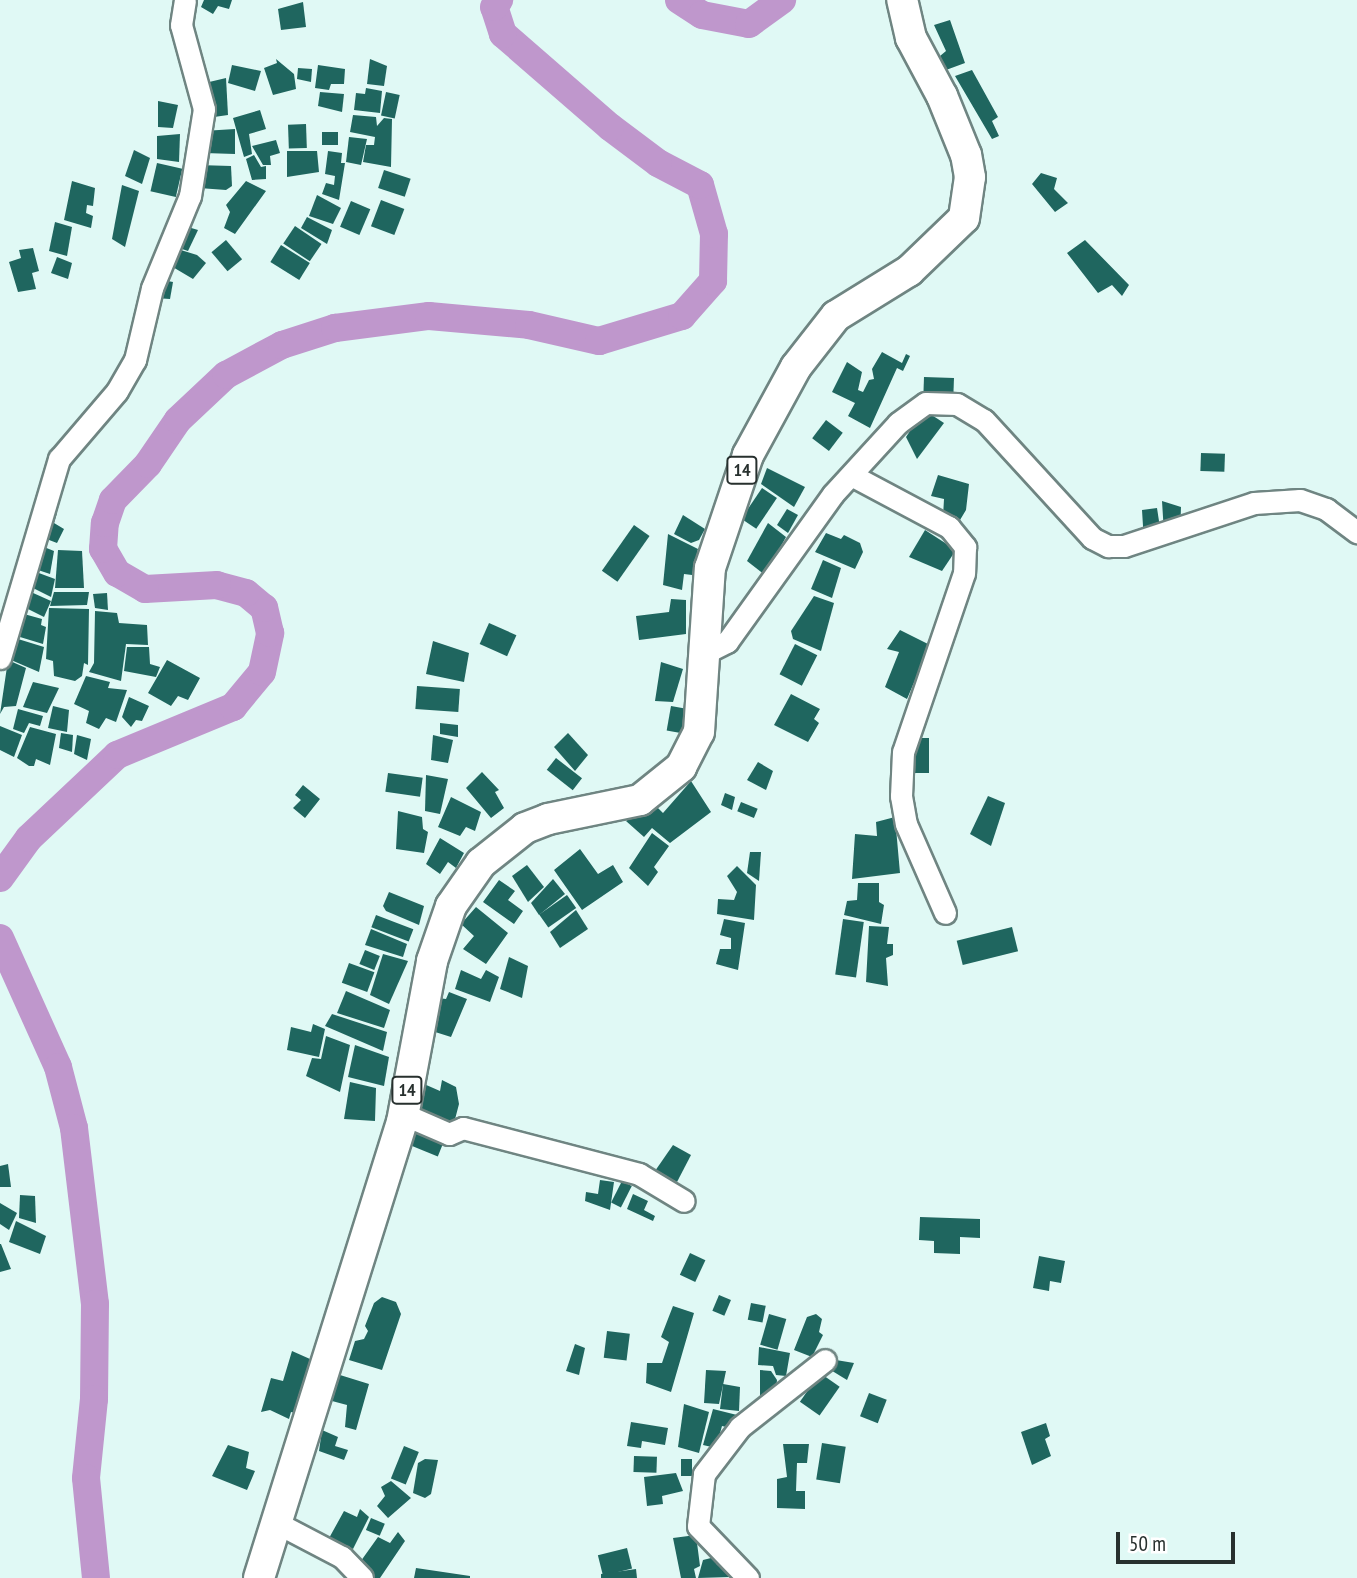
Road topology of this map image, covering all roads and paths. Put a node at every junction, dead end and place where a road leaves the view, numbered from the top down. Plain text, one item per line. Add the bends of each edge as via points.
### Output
1 (186, 0) edge
2 (902, 0) edge
3 (853, 476) junction
4 (1357, 532) edge
5 (705, 653) junction
6 (0, 658) edge
7 (945, 913) dead end
8 (402, 1114) junction
9 (684, 1200) dead end
10 (825, 1360) dead end
11 (275, 1522) junction
12 (258, 1578) edge
13 (362, 1578) edge
14 (748, 1578) edge

1 - 6 street via 181,25 204,109 190,196 152,288 135,360 117,391 59,459
2 - 5 highway, 14 via 911,38 943,96 967,155 970,189 964,218 909,271 850,304 812,343 748,455 710,568
3 - 4 street via 915,407 957,404 999,435 1092,538 1108,547 1124,546 1254,503 1300,500 1326,509
3 - 5 street via 833,494 727,642
3 - 7 street via 949,527 965,547 964,573 903,752 901,796 906,824
5 - 8 highway, 14 via 699,732 681,768 666,784 640,800 555,817 525,828 481,863 451,906 432,961
8 - 9 street via 449,1134 463,1128 639,1174
8 - 11 highway, 14 via 302,1448
10 - 14 street via 740,1427 704,1474 698,1527
11 - 12 highway, 14
11 - 13 street via 342,1556

